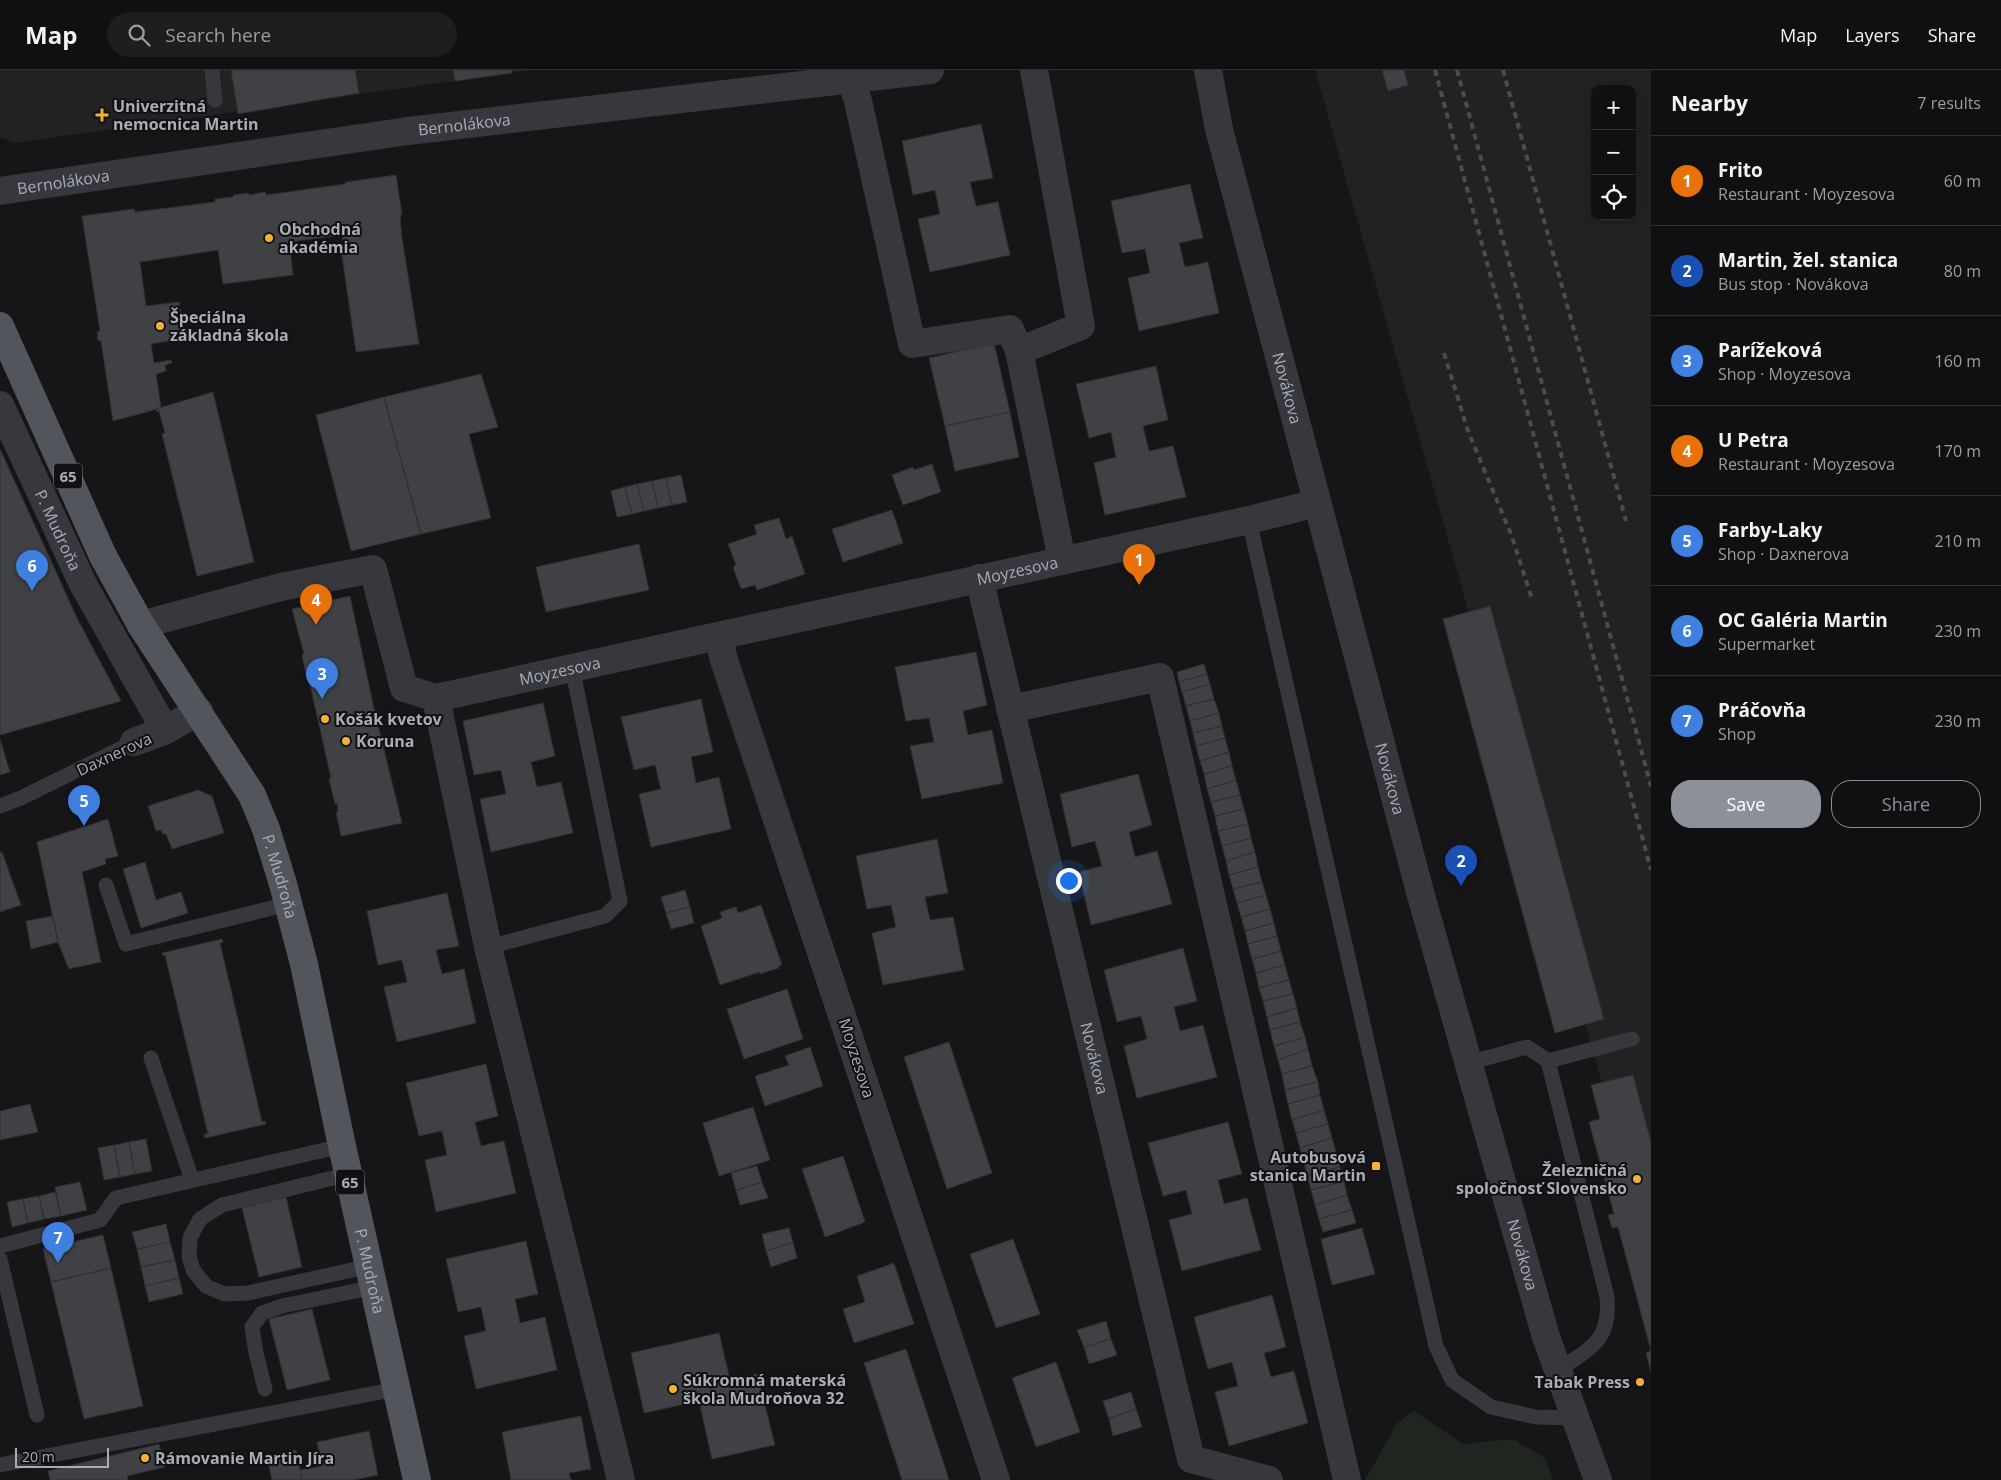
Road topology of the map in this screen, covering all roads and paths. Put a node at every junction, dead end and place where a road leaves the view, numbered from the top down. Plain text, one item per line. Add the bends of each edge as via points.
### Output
1 (212, 70) edge
2 (930, 70) edge
3 (1034, 70) edge
4 (1208, 70) edge
5 (850, 75) edge
6 (215, 100) dead end
7 (0, 191) edge
8 (0, 326) edge
9 (1019, 350) junction
10 (0, 404) edge
11 (1317, 503) junction
12 (1248, 520) junction
13 (1062, 560) junction
14 (980, 578) junction
15 (141, 624) junction
16 (718, 636) junction
17 (572, 667) junction
18 (436, 698) junction
19 (1010, 710) junction
20 (199, 711) junction
21 (165, 730) junction
22 (134, 742) joint
23 (0, 806) edge
24 (106, 884) dead end
25 (288, 904) junction
26 (488, 947) junction
27 (1632, 1039) dead end
28 (151, 1058) dead end
29 (1548, 1061) junction
30 (1468, 1063) junction
31 (342, 1146) junction
32 (348, 1174) junction
33 (192, 1180) junction
34 (0, 1246) edge
35 (0, 1259) edge
36 (372, 1277) junction
37 (1557, 1371) junction
38 (265, 1389) dead end
39 (397, 1389) junction
40 (37, 1416) dead end
41 (1576, 1418) junction
42 (0, 1465) edge
43 (417, 1480) edge
44 (620, 1480) edge
45 (996, 1480) edge
46 (1269, 1480) edge
47 (1347, 1480) edge
48 (1598, 1480) edge

1 - 6 lane
2 - 5 street, Bernolákova
3 - 9 street via 1081,326
4 - 11 street, Novákova via 1219,129
5 - 7 street, Bernolákova via 408,131
5 - 9 street via 912,344 1010,329
8 - 15 main road, P. Mudroňa / 65 via 103,556
9 - 13 street
10 - 21 street, P. Mudroňa via 83,584
11 - 12 street, Moyzesova
11 - 30 street, Novákova via 1396,807
12 - 13 street, Moyzesova
12 - 41 lane via 1436,1346 1452,1380 1491,1408 1536,1417
13 - 14 street, Moyzesova
14 - 16 street, Moyzesova
14 - 19 street, Novákova
15 - 18 street via 281,588 373,569 404,688
15 - 20 main road, P. Mudroňa / 65
16 - 17 street, Moyzesova
16 - 45 street, Moyzesova
17 - 18 street, Moyzesova
17 - 26 lane via 620,901 605,916
18 - 26 street
19 - 46 street, Novákova via 1192,1459
19 - 47 street via 1160,677
20 - 21 street, Daxnerova
20 - 25 main road, P. Mudroňa / 65 via 252,795 266,829
21 - 22 street, Daxnerova
22 - 23 lane, Daxnerova
24 - 25 lane via 126,944
25 - 31 main road, P. Mudroňa / 65 via 304,964
26 - 44 street
27 - 29 lane
28 - 33 lane
29 - 30 lane via 1527,1047
29 - 37 lane via 1608,1309 1604,1333 1598,1342
30 - 37 street, Novákova
31 - 32 main road, P. Mudroňa / 65
31 - 33 lane
32 - 36 main road, P. Mudroňa / 65
32 - 36 lane via 222,1205 200,1219 190,1238 189,1256 193,1270 206,1286 224,1294
33 - 34 lane via 116,1198 100,1220
35 - 40 lane
36 - 38 lane via 262,1313 252,1327
36 - 39 main road, P. Mudroňa / 65
37 - 41 street, Novákova
39 - 42 lane
39 - 43 main road, P. Mudroňa / 65
41 - 48 street, Novákova

